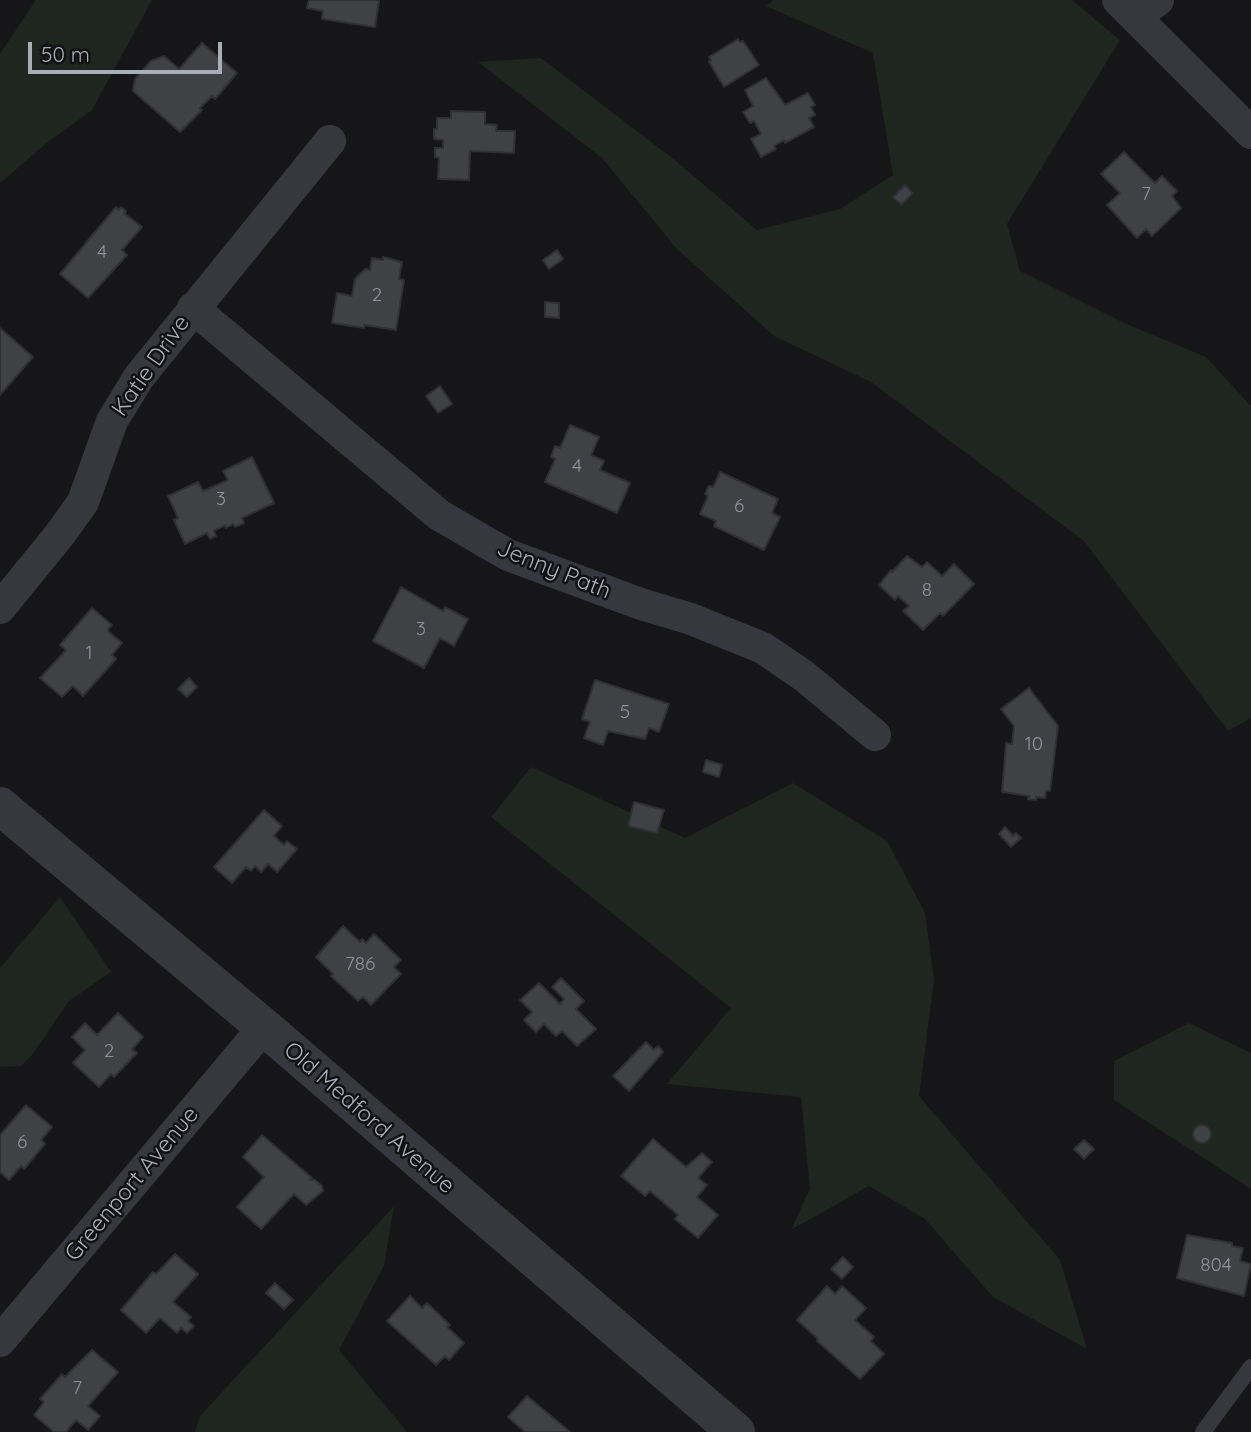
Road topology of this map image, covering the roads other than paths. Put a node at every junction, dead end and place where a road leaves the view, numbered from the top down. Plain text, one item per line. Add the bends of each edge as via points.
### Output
1 (1137, 5) edge
2 (1251, 133) edge
3 (330, 141) dead end
4 (193, 308) junction
5 (0, 607) edge
6 (874, 735) dead end
7 (0, 806) edge
8 (264, 1027) junction
9 (0, 1341) edge
10 (1251, 1367) edge
11 (736, 1432) edge
12 (1203, 1432) edge

1 - 2 street
3 - 4 street, Katie Drive
4 - 5 street, Katie Drive via 139,377 112,421 83,502
4 - 6 street, Jenny Path via 439,515 508,555 763,648
7 - 8 street, Old Medford Avenue
8 - 9 street, Greenport Avenue
8 - 11 street, Old Medford Avenue
10 - 12 lane

